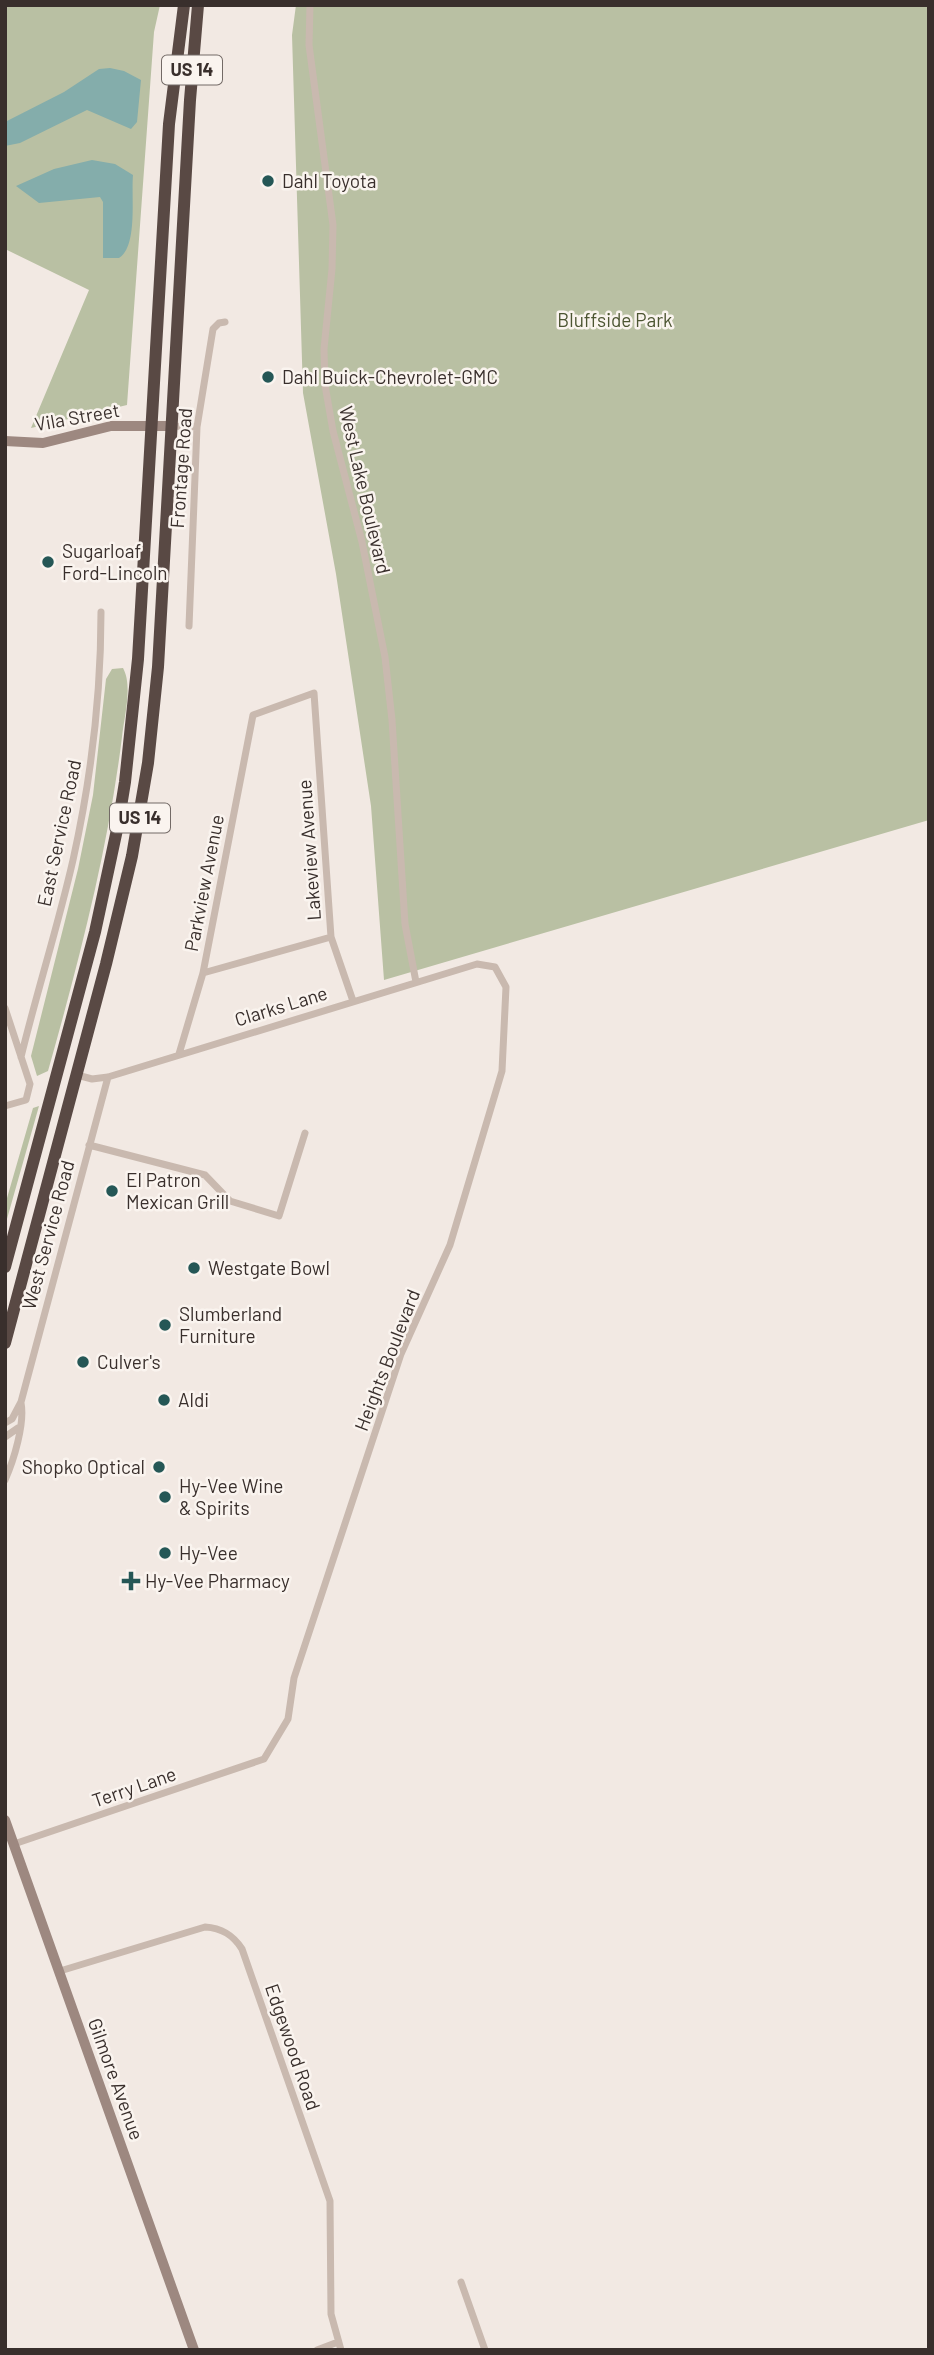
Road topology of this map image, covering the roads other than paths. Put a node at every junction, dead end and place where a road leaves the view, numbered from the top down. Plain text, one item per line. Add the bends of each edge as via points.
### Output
1 (184, 5) edge
2 (198, 5) edge
3 (310, 5) edge
4 (225, 322) dead end
5 (152, 425) junction
6 (171, 426) junction
7 (197, 427) junction
8 (5, 441) edge
9 (101, 612) dead end
10 (189, 626) dead end
11 (314, 693) joint
12 (331, 937) junction
13 (495, 967) joint
14 (203, 973) junction
15 (416, 982) junction
16 (353, 1001) junction
17 (5, 1008) edge
18 (64, 1046) junction
19 (179, 1054) junction
20 (21, 1057) junction
21 (78, 1075) junction
22 (108, 1077) junction
23 (5, 1106) edge
24 (305, 1133) dead end
25 (89, 1145) junction
26 (5, 1267) edge
27 (5, 1343) edge
28 (21, 1402) junction
29 (5, 1423) edge
30 (20, 1426) junction
31 (5, 1437) edge
32 (5, 1480) edge
33 (264, 1759) joint
34 (5, 1820) edge
35 (14, 1844) junction
36 (60, 1971) junction
37 (461, 2281) dead end
38 (340, 2346) edge
39 (194, 2350) edge
40 (317, 2350) edge
41 (485, 2350) edge

1 - 5 highway, US 14 via 169,124
2 - 6 highway, US 14
3 - 15 street, West Lake Boulevard via 309,45 333,225 325,385 385,657 405,924
4 - 7 street, Frontage Road via 213,329
5 - 6 street, Vila Street
5 - 8 street, Vila Street via 111,426 43,443
5 - 18 highway, US 14 via 138,659 125,782 101,906
6 - 7 street, Vila Street
6 - 21 highway, US 14 via 148,763 132,856
7 - 10 street, Frontage Road
9 - 20 street, East Service Road via 101,665 86,793
11 - 12 street, Lakeview Avenue
11 - 14 street, Parkview Avenue via 253,715
12 - 14 street
12 - 16 street, Lakeview Avenue
13 - 15 street, Clarks Lane via 477,964
13 - 33 street, Heights Boulevard via 506,987 502,1071 450,1245 401,1354 294,1678 288,1719
14 - 19 street, Parkview Avenue
15 - 16 street, Clarks Lane
16 - 19 street, Clarks Lane
17 - 20 street
18 - 21 highway via 66,1060
18 - 26 highway, US 14
19 - 22 street, Clarks Lane
20 - 23 street via 30,1084 26,1100
21 - 22 street, Clarks Lane
21 - 27 highway, US 14
22 - 25 street, West Service Road
24 - 25 street via 279,1216 230,1201 205,1175
25 - 28 street, West Service Road
28 - 29 street, West Service Road
28 - 30 street, West Service Road
30 - 31 street
30 - 32 street, West Service Road
33 - 35 street, Terry Lane
34 - 35 street, Gilmore Avenue
35 - 36 street, Gilmore Avenue
36 - 38 street, Edgewood Road via 205,1927 226,1932 236,1940 330,2201 331,2314
36 - 39 street, Gilmore Avenue
37 - 41 street
38 - 40 street

